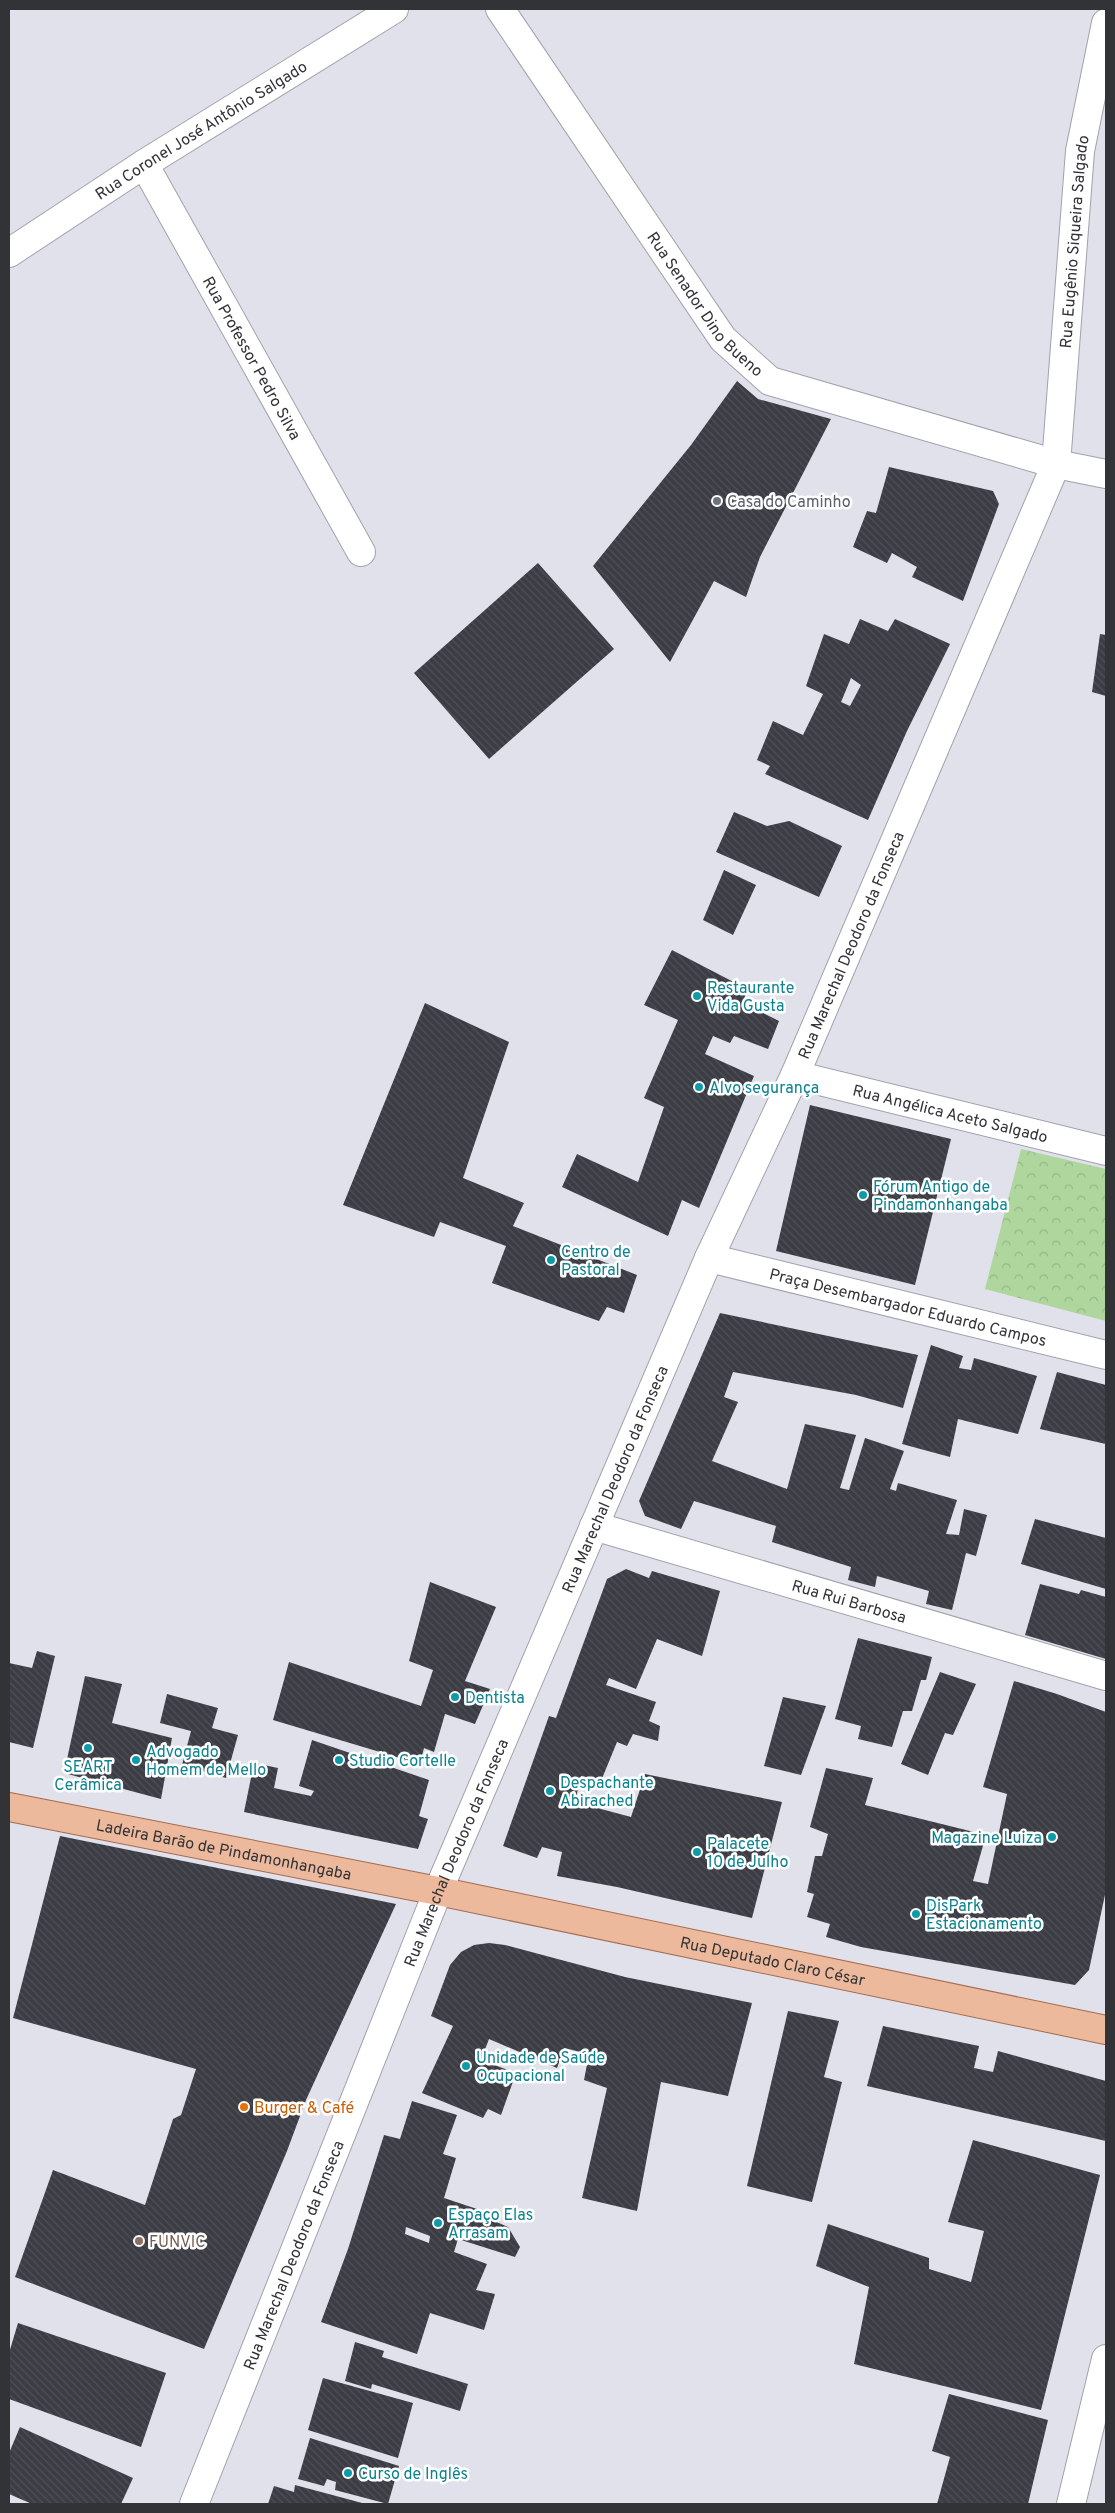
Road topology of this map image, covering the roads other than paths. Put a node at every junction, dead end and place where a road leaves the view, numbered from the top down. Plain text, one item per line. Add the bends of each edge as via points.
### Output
1 (394, 9) edge
2 (500, 9) edge
3 (1106, 22) edge
4 (144, 164) junction
5 (9, 253) edge
6 (1056, 464) junction
7 (1106, 474) edge
8 (360, 552) dead end
9 (795, 1074) junction
10 (1106, 1151) edge
11 (709, 1258) junction
12 (1106, 1355) edge
13 (594, 1526) junction
14 (1106, 1676) edge
15 (9, 1806) edge
16 (438, 1891) junction
17 (1106, 2030) edge
18 (1106, 2359) edge
19 (194, 2504) edge
20 (1071, 2504) edge

1 - 4 street, Rua Coronel José Antônio Salgado
2 - 6 street, Rua Senador Dino Bueno via 723,339 770,381
3 - 6 street, Rua Eugênio Siqueira Salgado via 1080,151
4 - 5 street, Rua Coronel José Antônio Salgado
4 - 8 street, Rua Professor Pedro Silva
6 - 7 street, Rua Senador Dino Bueno
6 - 9 street, Rua Marechal Deodoro da Fonseca
9 - 10 street, Rua Angélica Aceto Salgado
9 - 11 street, Rua Marechal Deodoro da Fonseca
11 - 12 street, Praça Desembargador Eduardo Campos
11 - 13 street, Rua Marechal Deodoro da Fonseca
13 - 14 street, Rua Rui Barbosa
13 - 16 street, Rua Marechal Deodoro da Fonseca
15 - 16 main road, Ladeira Barão de Pindamonhangaba
16 - 17 main road, Rua Deputado Claro César
16 - 19 street, Rua Marechal Deodoro da Fonseca
18 - 20 street

